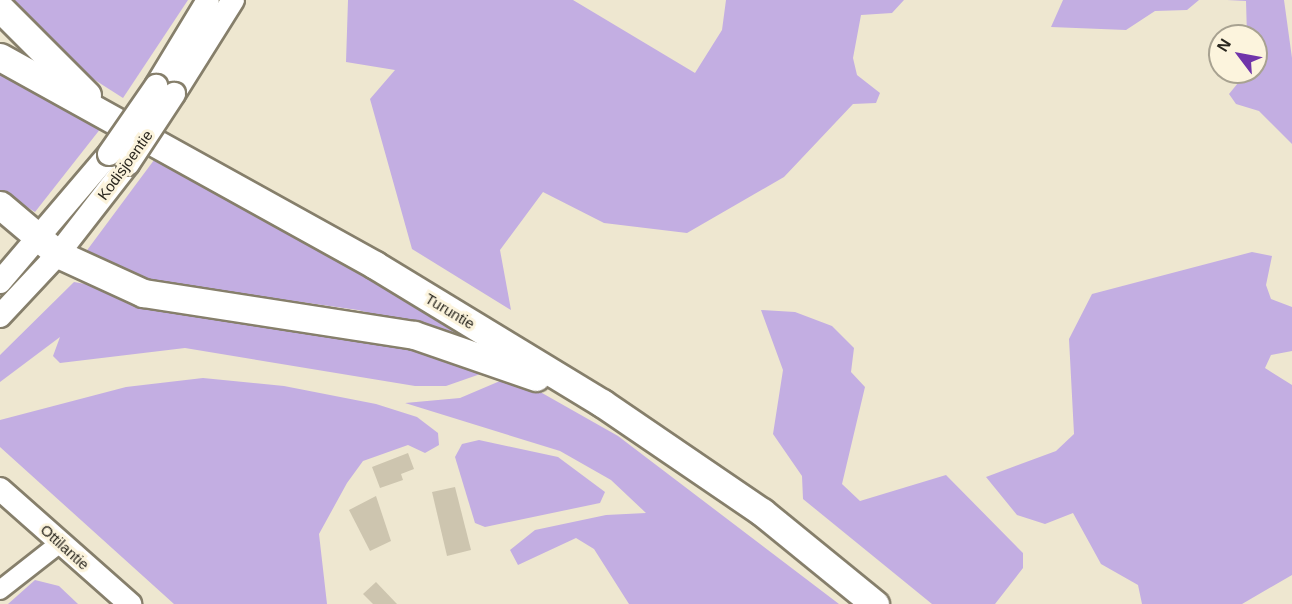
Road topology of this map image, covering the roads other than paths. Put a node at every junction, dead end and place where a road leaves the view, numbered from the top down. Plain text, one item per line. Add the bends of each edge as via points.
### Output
1 (208, 0) edge
2 (233, 0) edge
3 (0, 8) edge
4 (0, 57) edge
5 (165, 90) junction
6 (109, 117) junction
7 (0, 205) edge
8 (48, 247) junction
9 (0, 282) edge
10 (0, 316) edge
11 (602, 402) junction
12 (0, 489) edge
13 (60, 543) junction
14 (0, 590) edge
15 (130, 604) edge
16 (875, 604) edge

1 - 5 main road, Kodisjoentie
2 - 5 main road, Kodisjoentie
3 - 6 highway
4 - 6 highway, Turuntie
5 - 8 main road, Kodisjoentie, bridge via 119,159
6 - 11 highway, Turuntie via 375,265
7 - 8 highway
8 - 9 main road, Kodisjoentie
8 - 10 main road, Kodisjoentie
8 - 11 highway via 162,299 414,335
11 - 16 highway, Turuntie via 762,512
12 - 13 main road, Ottilantie
13 - 14 street
13 - 15 main road, Ottilantie

